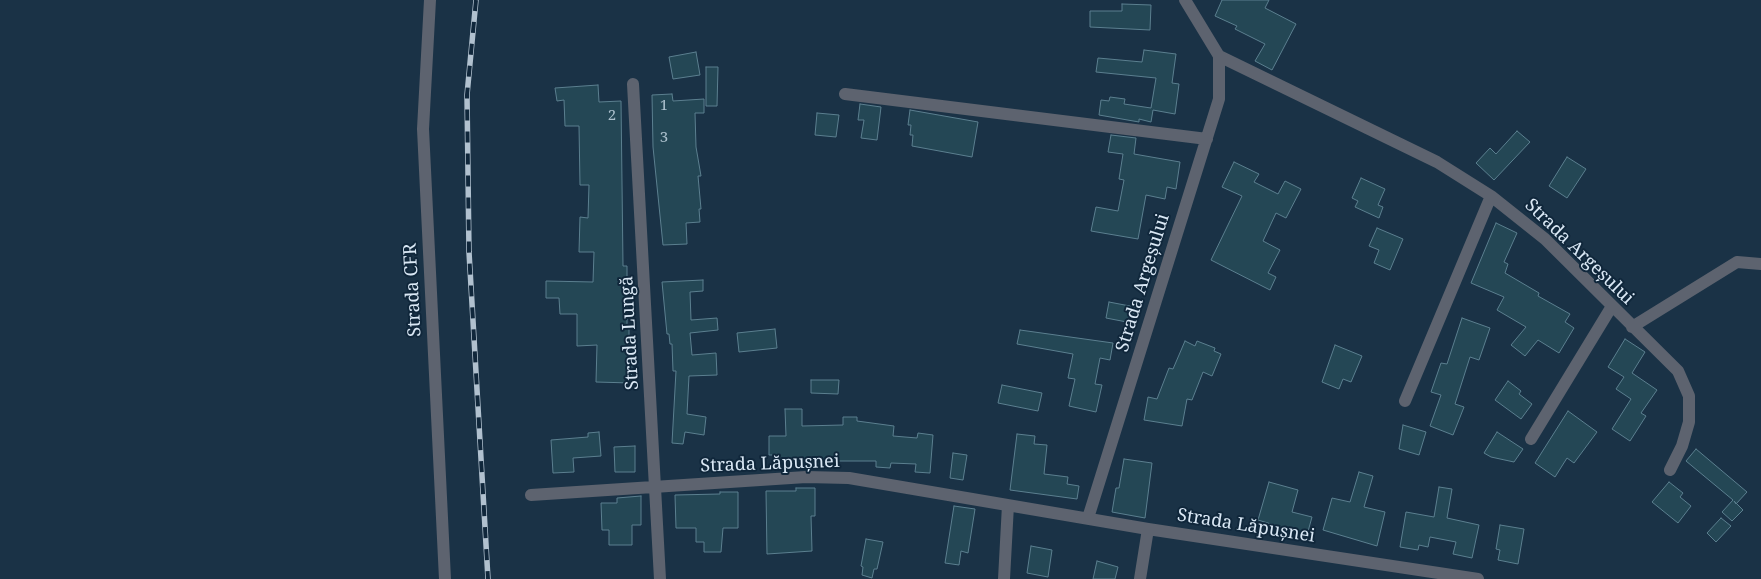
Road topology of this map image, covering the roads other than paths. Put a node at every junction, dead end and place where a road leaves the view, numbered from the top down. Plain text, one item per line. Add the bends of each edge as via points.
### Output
1 (430, 0) edge
2 (1185, 0) edge
3 (1219, 56) junction
4 (633, 84) dead end
5 (845, 94) dead end
6 (1206, 139) junction
7 (1490, 196) junction
8 (1761, 264) edge
9 (1612, 306) junction
10 (1632, 327) junction
11 (1405, 401) dead end
12 (1531, 438) dead end
13 (1670, 470) dead end
14 (656, 486) junction
15 (531, 495) dead end
16 (1008, 505) junction
17 (1088, 518) junction
18 (1148, 528) junction
19 (445, 579) edge
20 (660, 579) edge
21 (1004, 579) edge
22 (1140, 579) edge
23 (1478, 579) edge

1 - 19 street, Strada CFR via 424,129
2 - 3 street
3 - 6 street, Strada Argeșului via 1219,99
3 - 7 street, Strada Argeșului via 1437,162
4 - 14 street, Strada Lungă
5 - 6 street
6 - 17 street, Strada Argeșului
7 - 9 street, Strada Argeșului via 1545,239
7 - 11 street
8 - 10 street via 1737,262
9 - 10 street, Strada Argeșului
9 - 12 street
10 - 13 street, Strada Argeșului via 1678,371 1689,396 1689,422
14 - 15 street, Strada Lăpușnei
14 - 16 street, Strada Lăpușnei via 806,477 849,478
14 - 20 street, Strada Lungă
16 - 17 street, Strada Lăpușnei
16 - 21 street
17 - 18 street, Strada Lăpușnei
18 - 22 street
18 - 23 street, Strada Lăpușnei

